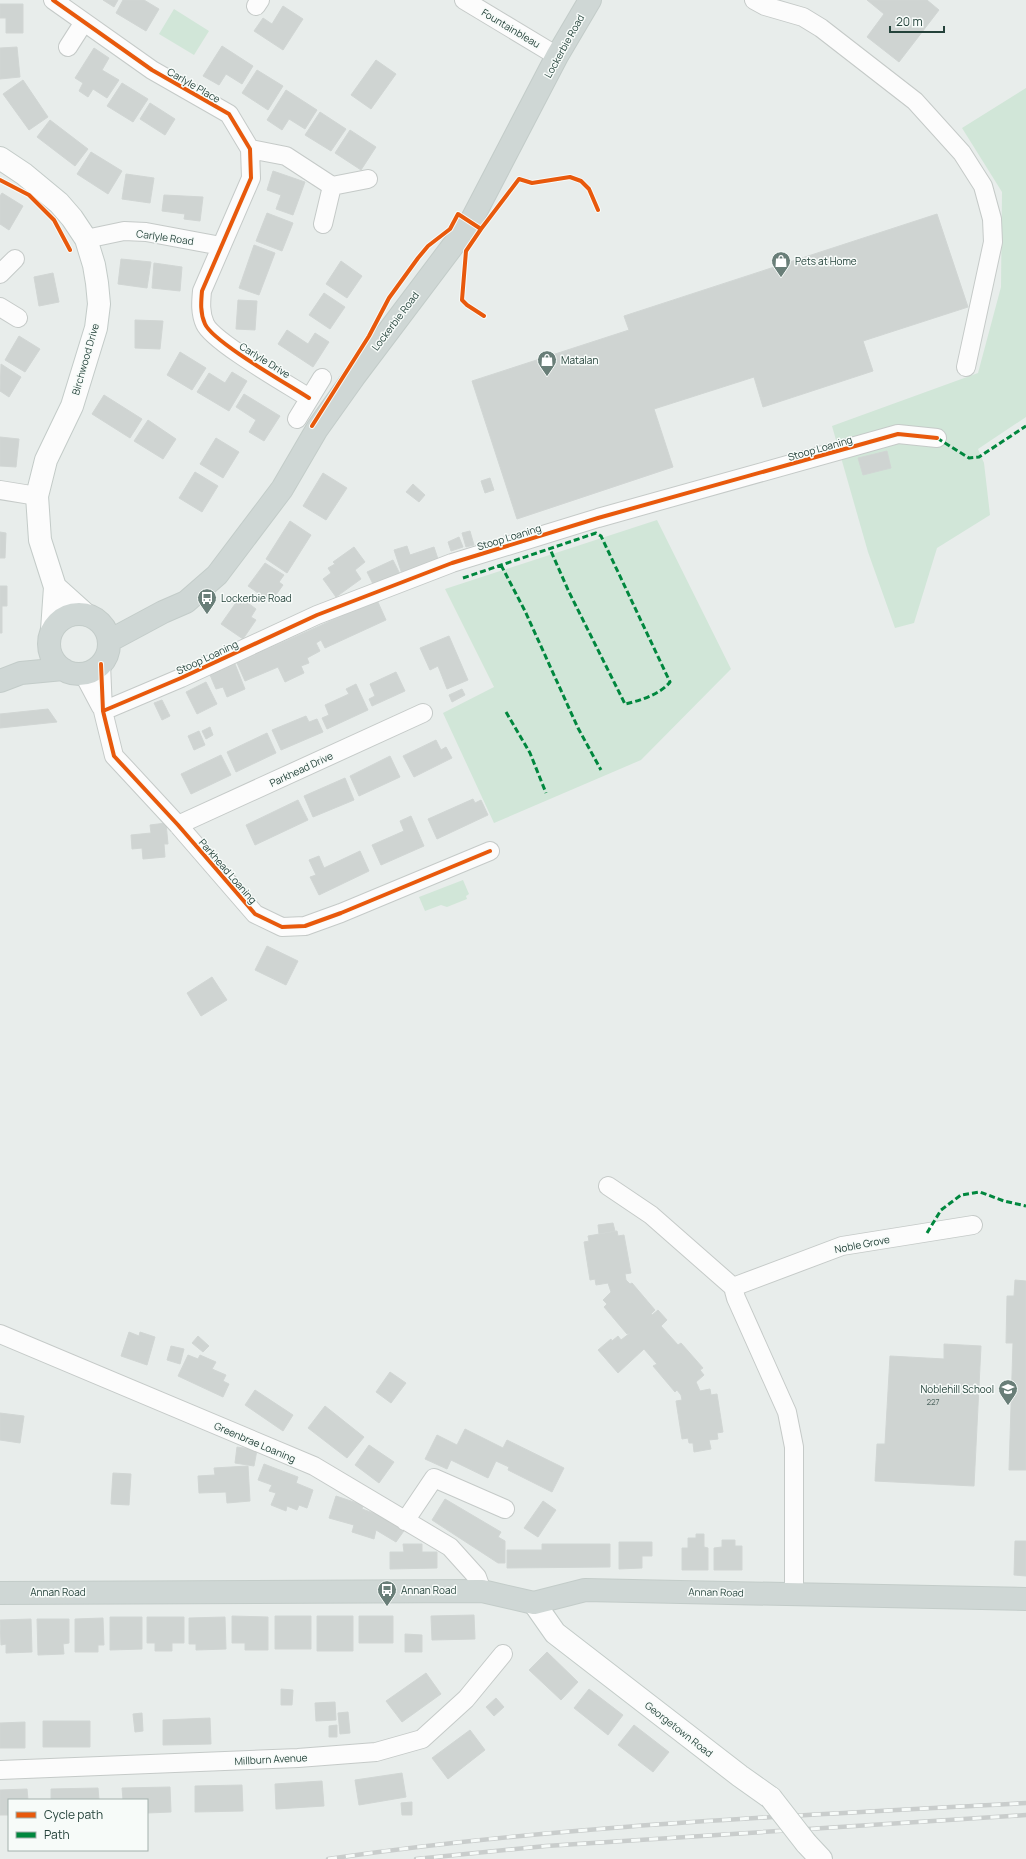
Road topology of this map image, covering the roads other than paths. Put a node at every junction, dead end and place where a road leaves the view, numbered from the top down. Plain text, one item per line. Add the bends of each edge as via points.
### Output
1 (53, 0) edge
2 (464, 0) edge
3 (590, 0) edge
4 (754, 0) edge
5 (84, 22) junction
6 (68, 47) dead end
7 (557, 56) junction
8 (250, 149) junction
9 (0, 158) edge
10 (368, 179) dead end
11 (332, 186) junction
12 (323, 224) dead end
13 (86, 239) junction
14 (221, 246) junction
15 (15, 259) dead end
16 (0, 274) edge
17 (0, 307) edge
18 (18, 318) dead end
19 (966, 367) dead end
20 (322, 378) dead end
21 (309, 398) junction
22 (297, 419) dead end
23 (937, 438) dead end
24 (0, 490) edge
25 (37, 496) junction
26 (55, 587) junction
27 (99, 627) junction
28 (51, 635) junction
29 (82, 669) junction
30 (22, 673) junction
31 (0, 681) edge
32 (103, 711) junction
33 (423, 713) dead end
34 (178, 825) junction
35 (490, 851) dead end
36 (608, 1186) dead end
37 (973, 1225) dead end
38 (733, 1287) junction
39 (0, 1334) edge
40 (505, 1509) dead end
41 (405, 1521) junction
42 (482, 1591) junction
43 (0, 1593) edge
44 (794, 1594) junction
45 (1026, 1599) edge
46 (534, 1603) junction
47 (503, 1654) dead end
48 (0, 1770) edge
49 (821, 1859) edge

1 - 5 street, Carlyle Place
2 - 7 street, Fountainbleau
3 - 7 main road, Lockerbie Road
4 - 19 street via 765,6 803,17 821,28 915,101 962,153 983,186 992,219 993,242
5 - 6 street
5 - 8 street, Carlyle Place via 152,70 229,114
7 - 27 main road, Lockerbie Road via 470,223 354,376 317,429 282,489 217,575 186,602 163,612
8 - 11 street via 286,156
8 - 14 street, Carlyle Place via 251,178
9 - 13 street, Birchwood Drive via 59,203
10 - 11 street
11 - 12 street
13 - 14 street, Carlyle Road via 124,231 146,232
13 - 25 street, Birchwood Drive via 98,283 96,328 72,406 46,460
14 - 21 street, Carlyle Drive via 202,290 201,310 205,325 217,339
15 - 16 street
17 - 18 street
20 - 21 street
21 - 22 street
23 - 32 street, Stoop Loaning via 898,434 598,518 452,563 317,615
24 - 25 street
25 - 26 street, Birchwood Drive via 40,540
26 - 27 street
26 - 28 street
27 - 28 main road via 75,614 66,616 58,622
27 - 29 main road via 107,654
28 - 29 main road via 49,648 56,664
28 - 30 main road
29 - 30 main road
29 - 32 street, Parkhead Loaning
30 - 31 main road
32 - 34 street, Parkhead Loaning via 114,756
33 - 34 street, Parkhead Drive
34 - 35 street, Parkhead Loaning via 255,914 282,927 305,926 341,913
36 - 38 street via 651,1215
37 - 38 street, Noble Grove via 842,1246
38 - 44 street via 787,1412 794,1447
39 - 41 street, Greenbrae Loaning via 314,1466
40 - 41 street via 434,1478
41 - 42 street, Greenbrae Loaning via 450,1547 477,1577
42 - 43 main road, Annan Road
42 - 46 main road, Annan Road
44 - 45 main road, Annan Road
44 - 46 main road, Annan Road via 585,1590
46 - 49 street, Georgetown Road, bridge via 555,1633 771,1798
47 - 48 street, Millburn Avenue via 466,1699 422,1739 376,1752 290,1759

